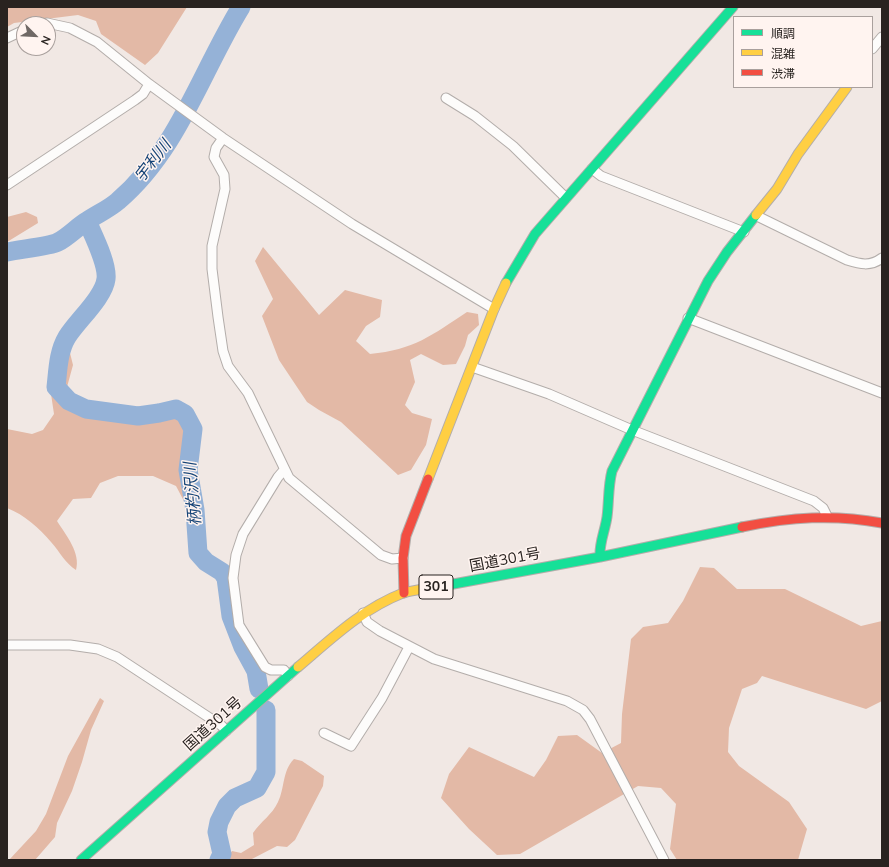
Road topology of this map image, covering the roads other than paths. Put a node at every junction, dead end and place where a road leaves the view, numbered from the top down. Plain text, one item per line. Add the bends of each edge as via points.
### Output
1 (733, 7) edge
2 (56, 25) edge
3 (882, 38) edge
4 (873, 48) edge
5 (151, 85) junction
6 (846, 88) edge
7 (446, 98) dead end
8 (223, 138) junction
9 (592, 169) junction
10 (7, 185) edge
11 (566, 198) junction
12 (757, 216) junction
13 (744, 232) junction
14 (882, 258) edge
15 (494, 309) junction
16 (688, 318) junction
17 (472, 367) junction
18 (882, 393) edge
19 (632, 430) junction
20 (284, 470) junction
21 (827, 516) junction
22 (882, 523) edge
23 (600, 557) junction
24 (403, 558) junction
25 (404, 593) junction
26 (364, 613) junction
27 (7, 645) edge
28 (409, 648) junction
29 (288, 676) junction
30 (226, 731) junction
31 (324, 733) dead end
32 (81, 860) edge
33 (664, 860) edge

1 - 9 main road
2 - 5 street via 70,28 97,42
3 - 4 street
5 - 8 street
5 - 10 street via 135,100
6 - 12 main road
7 - 11 street via 475,116 513,146
8 - 15 street via 352,224
8 - 20 street via 216,148 214,157 224,175 225,189 212,254 223,351 228,366 248,393
9 - 11 main road
9 - 13 street via 601,176
11 - 15 main road via 535,234 513,269
12 - 13 main road
12 - 14 street via 846,260 872,265
13 - 16 main road via 708,281
15 - 17 main road
16 - 18 street
16 - 19 main road
17 - 19 street via 549,394
17 - 24 main road via 414,511 406,536
19 - 21 street via 814,501 823,508
19 - 23 main road via 607,484 606,517 603,536 598,546
20 - 24 street via 289,478 381,555 392,559
20 - 29 street via 243,534 236,555 233,578 239,625 265,667 271,670 284,670
21 - 22 main road, 国道301号 / 301
21 - 23 main road, 国道301号 / 301 via 780,519
23 - 25 main road, 国道301号 / 301
24 - 25 main road
25 - 26 main road, 国道301号 / 301
26 - 28 street via 367,622
26 - 29 main road, 国道301号 / 301 via 345,626
27 - 30 street via 80,646 98,650 144,674
28 - 31 street via 382,698 351,746
28 - 33 street via 434,659 568,701 583,710
29 - 30 main road, 国道301号 / 301
30 - 32 main road, 国道301号 / 301

